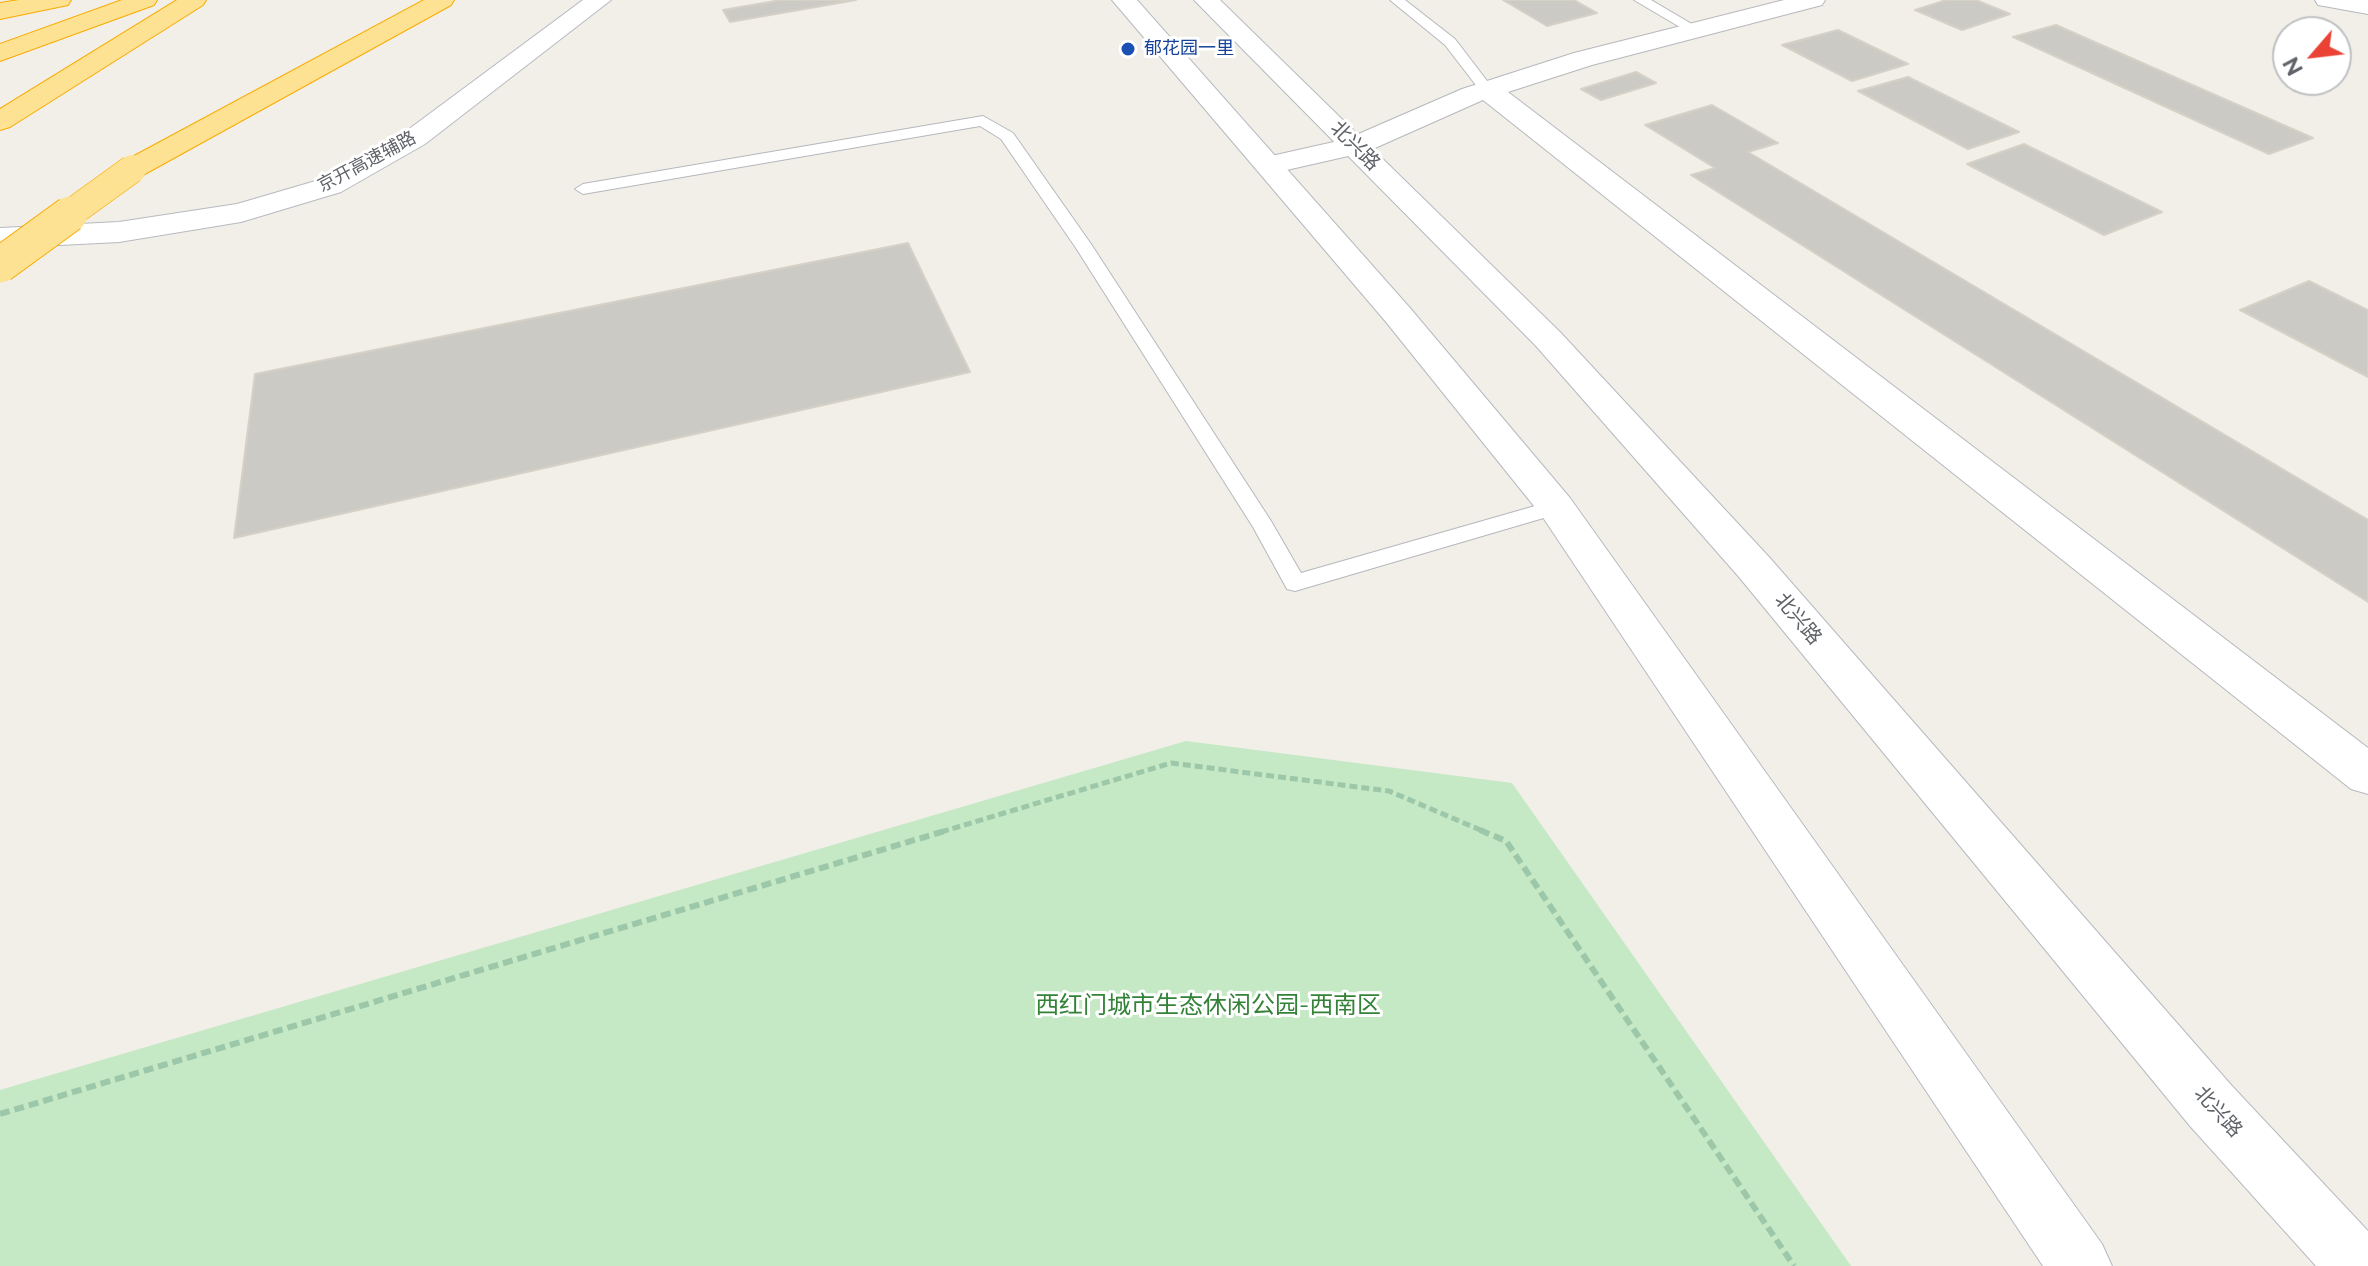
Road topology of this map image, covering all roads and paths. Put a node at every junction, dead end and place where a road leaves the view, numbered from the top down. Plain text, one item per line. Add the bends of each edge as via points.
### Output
1 (59, 0) edge
2 (145, 0) edge
3 (194, 0) edge
4 (442, 0) edge
5 (599, 0) edge
6 (1124, 0) edge
7 (1206, 0) edge
8 (1397, 0) edge
9 (1641, 0) edge
10 (1813, 0) edge
11 (2327, 0) edge
12 (2368, 7) edge
13 (0, 11) edge
14 (1695, 30) junction
15 (0, 53) edge
16 (1487, 90) junction
17 (0, 121) edge
18 (1356, 146) junction
19 (1269, 165) junction
20 (583, 189) dead end
21 (0, 238) edge
22 (0, 265) edge
23 (1556, 507) junction
24 (2368, 775) edge
25 (0, 1114) edge
26 (1794, 1266) edge
27 (2080, 1266) edge
28 (2358, 1266) edge

1 - 13 highway
2 - 15 highway
3 - 17 highway
4 - 22 highway, bridge via 132,169
5 - 21 main road, 京开高速辅路 via 415,138 330,186 241,213 119,232
6 - 19 main road
7 - 18 main road, 北兴路
8 - 16 lane via 1450,42
9 - 14 lane
10 - 14 main road
11 - 12 main road
14 - 16 main road
16 - 18 main road
16 - 24 main road
18 - 19 main road
18 - 28 main road, 北兴路 via 1548,339 1754,567 2211,1106
19 - 23 main road
20 - 23 lane via 983,121 1007,136 1085,248 1295,583
23 - 27 main road
25 - 26 path via 1171,763 1389,791 1506,841

